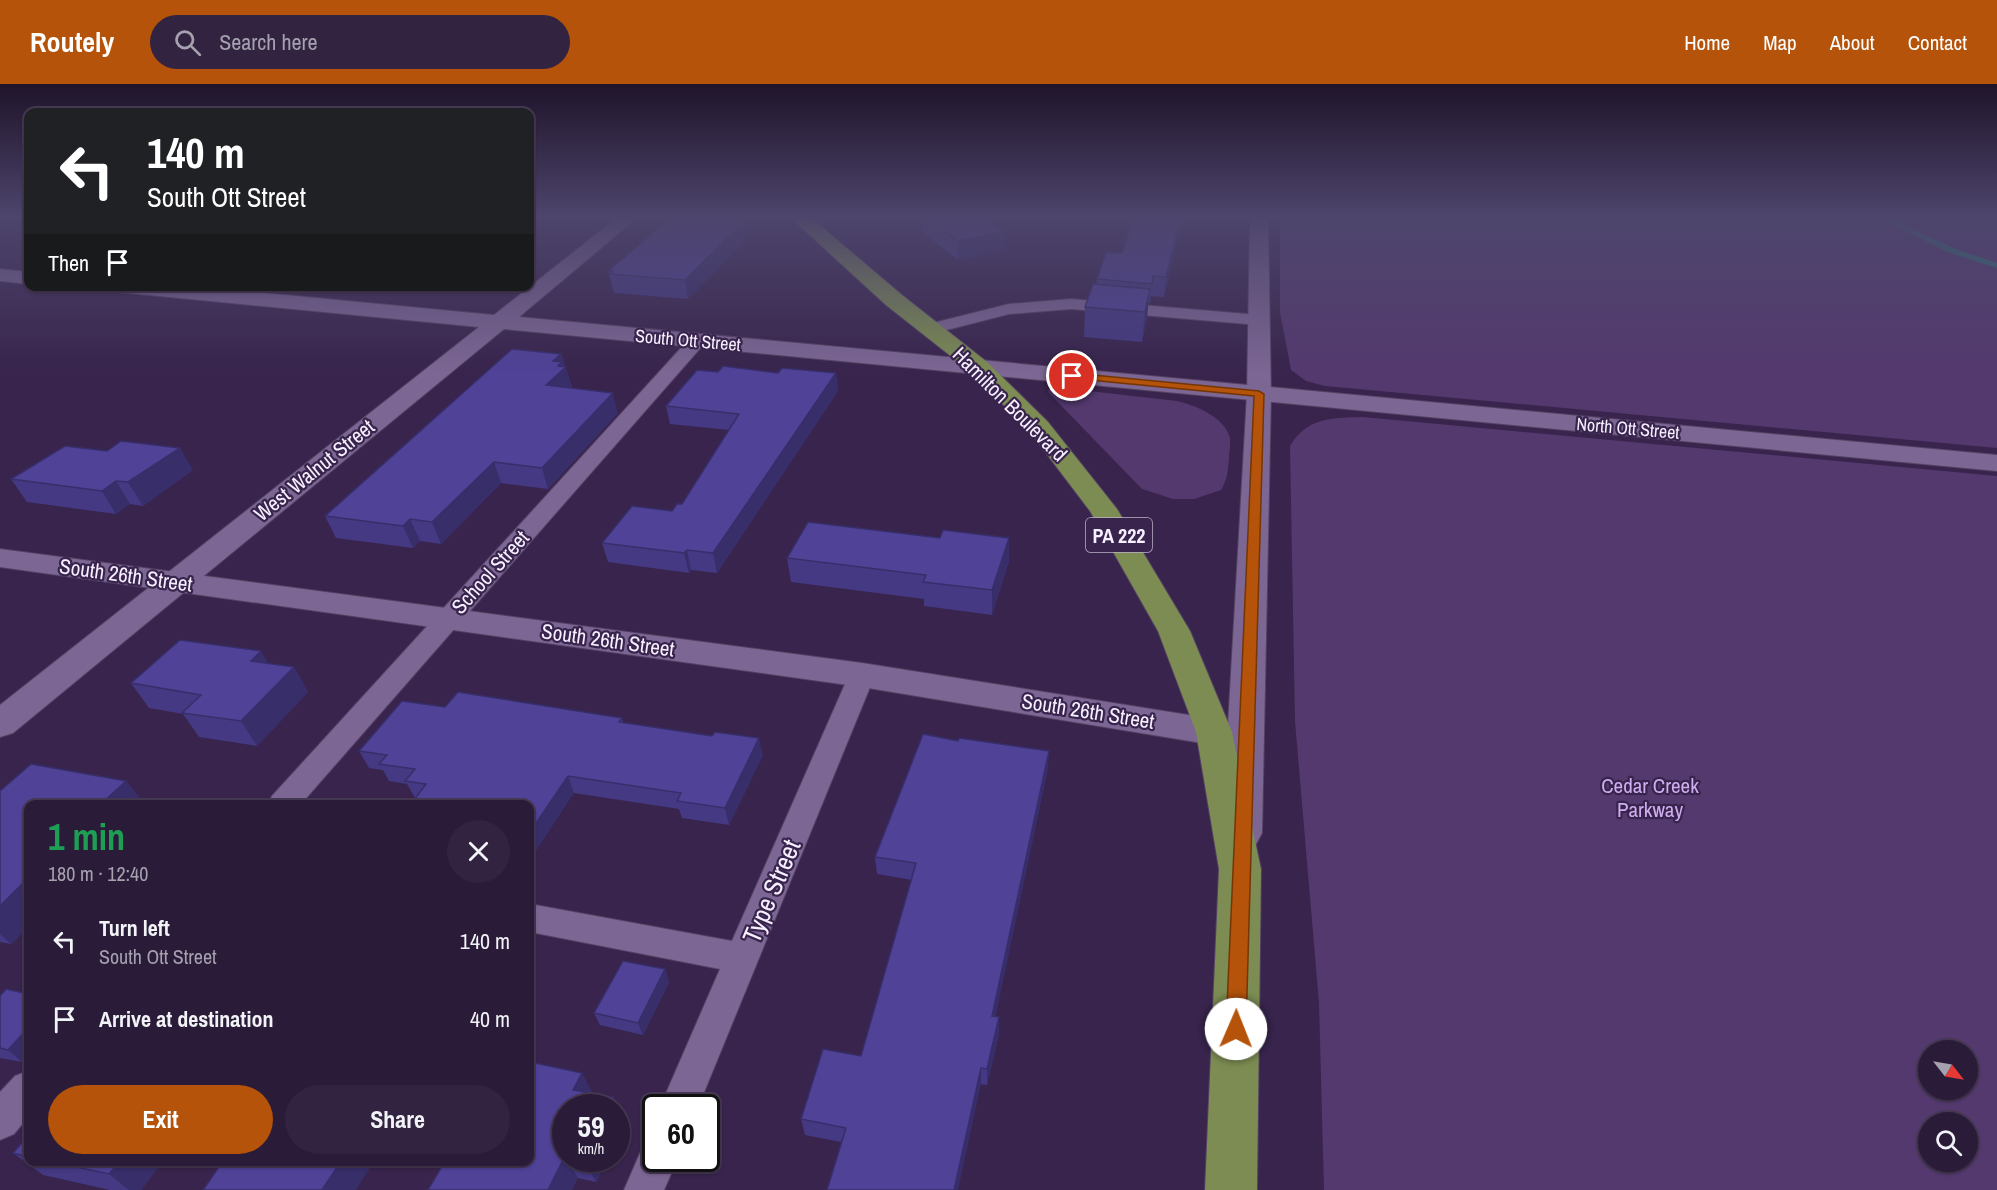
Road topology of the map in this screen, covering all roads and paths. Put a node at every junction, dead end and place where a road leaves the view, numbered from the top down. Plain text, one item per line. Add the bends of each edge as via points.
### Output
1 (564, 269) edge
2 (860, 269) edge
3 (1259, 269) edge
4 (0, 275) edge
5 (24, 278) edge
6 (169, 291) edge
7 (1259, 320) junction
8 (495, 323) junction
9 (931, 329) junction
10 (697, 341) junction
11 (979, 367) junction
12 (1259, 394) junction
13 (1997, 463) edge
14 (0, 558) edge
15 (177, 581) junction
16 (449, 618) junction
17 (862, 675) junction
18 (0, 724) edge
19 (1214, 732) junction
20 (287, 800) edge
21 (1240, 869) junction
22 (534, 919) edge
23 (742, 958) junction
24 (24, 1094) edge
25 (685, 1094) edge
26 (0, 1121) edge
27 (652, 1172) edge
28 (644, 1190) edge
29 (1232, 1190) edge

1 - 8 street, West Walnut Street
2 - 9 main road, Hamilton Boulevard / PA 222
3 - 7 street
4 - 5 street
6 - 8 street, South Ott Street
7 - 9 lane via 1071,304 1009,309
7 - 12 street
8 - 10 street, South Ott Street
8 - 15 street, West Walnut Street
9 - 11 main road, Hamilton Boulevard / PA 222
10 - 11 street, South Ott Street
10 - 16 lane, School Street
11 - 12 street, South Ott Street
11 - 19 main road, Hamilton Boulevard / PA 222 via 1039,427 1103,509 1174,632
12 - 13 street, North Ott Street
12 - 21 street
14 - 15 street, South 26th Street
15 - 16 street, South 26th Street
15 - 18 street, West Walnut Street
16 - 17 street, South 26th Street
16 - 20 lane, School Street
17 - 19 street, South 26th Street
17 - 23 lane, Type Street
19 - 21 main road, PA 222
21 - 29 main road, PA 222
22 - 23 lane
23 - 25 lane, Type Street
24 - 26 lane
27 - 28 lane

